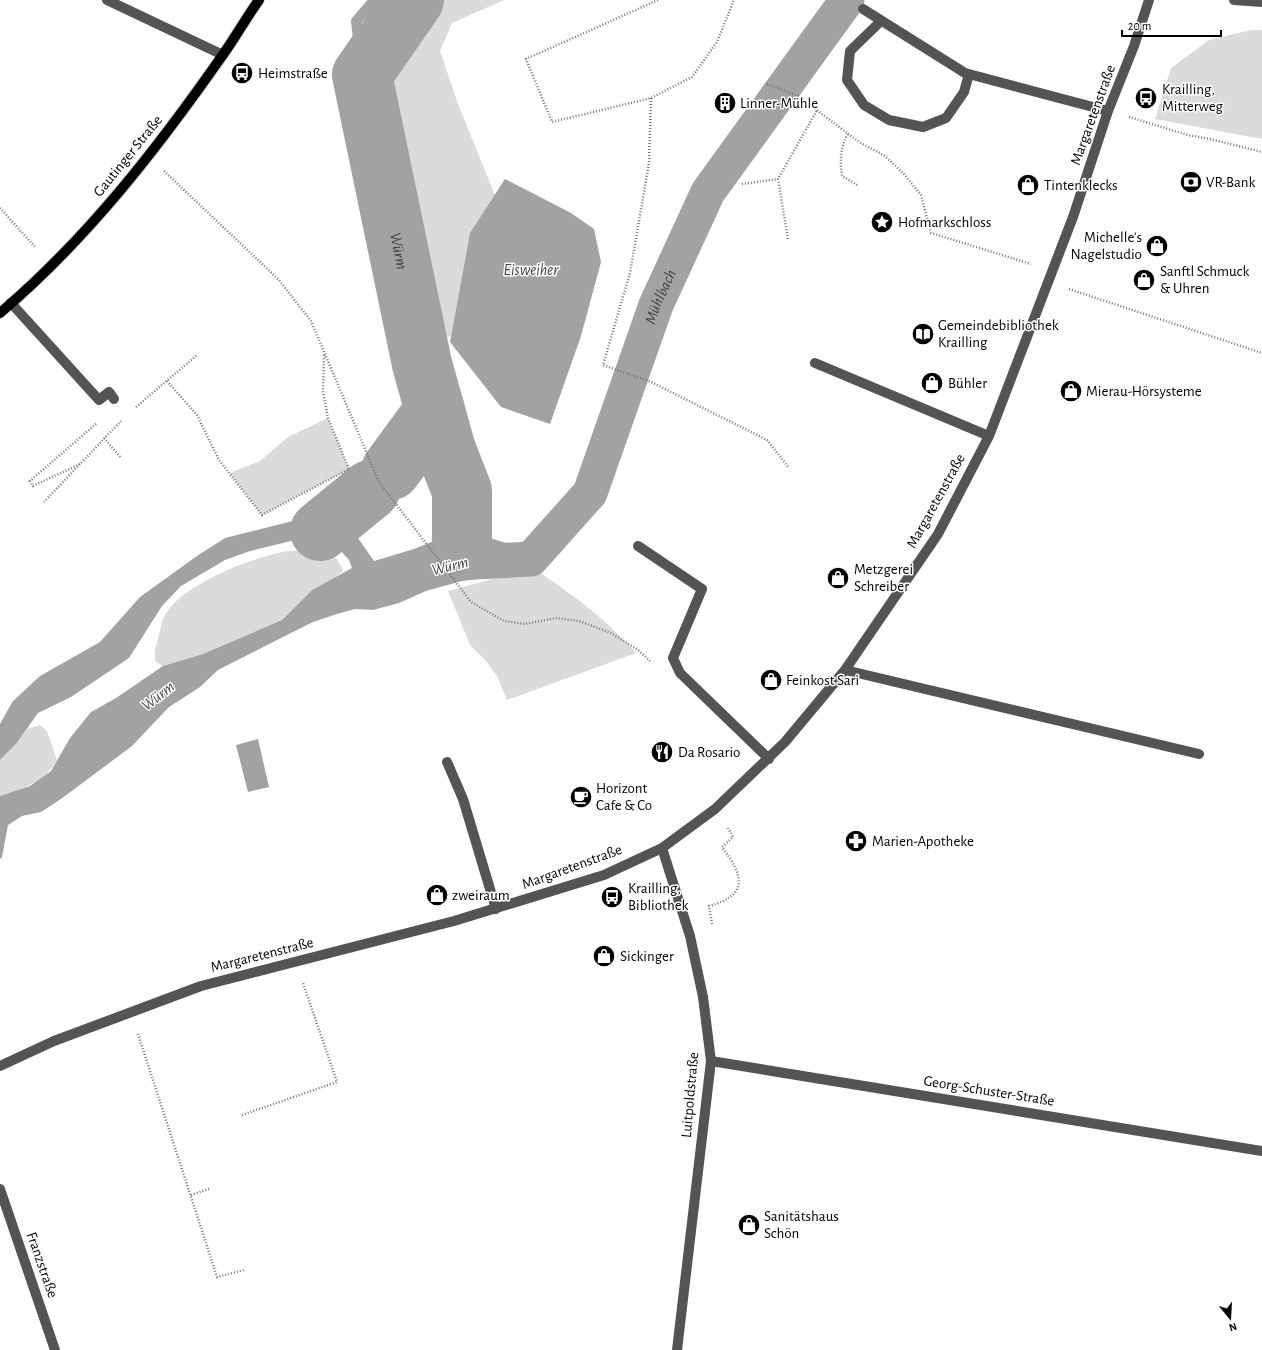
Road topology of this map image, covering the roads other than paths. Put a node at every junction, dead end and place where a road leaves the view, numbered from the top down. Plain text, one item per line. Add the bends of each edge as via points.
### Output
1 (107, 0) edge
2 (259, 0) edge
3 (1149, 0) edge
4 (1234, 0) edge
5 (1262, 2) edge
6 (863, 10) dead end
7 (881, 21) junction
8 (222, 55) junction
9 (969, 74) junction
10 (1108, 111) junction
11 (11, 303) junction
12 (0, 313) edge
13 (815, 363) dead end
14 (114, 399) road end
15 (989, 436) junction
16 (638, 546) dead end
17 (845, 670) junction
18 (1199, 754) dead end
19 (770, 758) junction
20 (447, 762) dead end
21 (662, 848) junction
22 (496, 909) junction
23 (711, 1061) junction
24 (0, 1066) edge
25 (1262, 1151) edge
26 (0, 1189) edge
27 (55, 1350) edge
28 (677, 1350) edge

1 - 8 street
2 - 8 main road, Gautinger Straße
3 - 10 street, Margaretenstraße
4 - 5 street
6 - 7 street
7 - 9 street
7 - 9 street via 850,51 847,80 864,105 889,120 923,127 946,118 964,92
8 - 11 main road, Gautinger Straße via 147,157 90,226
9 - 10 street
10 - 15 street, Margaretenstraße via 1072,217
11 - 12 main road, Gautinger Straße
11 - 14 street via 98,400 109,392
13 - 15 street
15 - 17 street, Margaretenstraße via 938,534
16 - 19 street via 702,589 673,658 680,673
17 - 18 street
17 - 19 street, Margaretenstraße
19 - 21 street, Margaretenstraße via 716,809
20 - 22 street via 463,799
21 - 22 street, Margaretenstraße via 604,875
21 - 23 street, Luitpoldstraße via 690,936 703,997
22 - 24 street, Margaretenstraße via 201,986 54,1041
23 - 25 street, Georg-Schuster-Straße
23 - 28 street, Luitpoldstraße
26 - 27 street, Franzstraße

